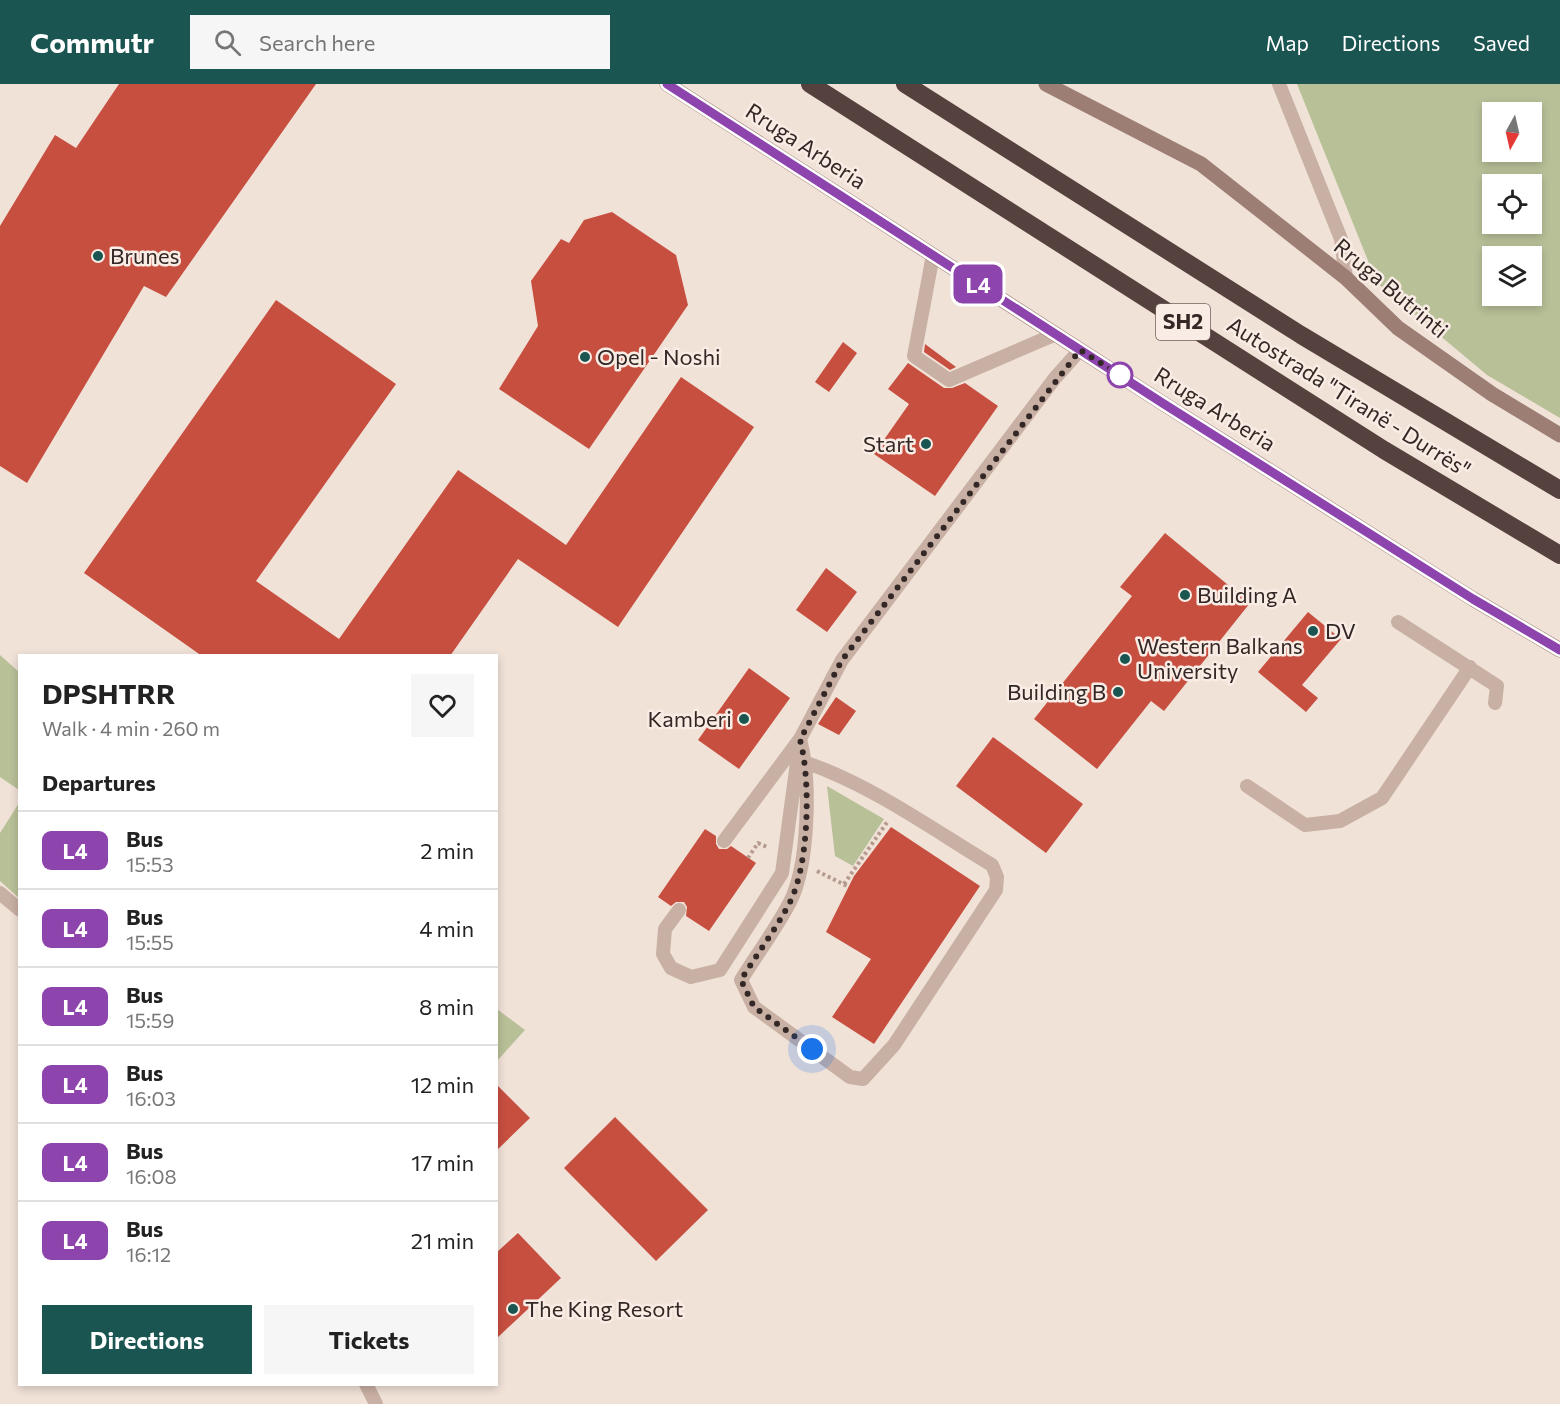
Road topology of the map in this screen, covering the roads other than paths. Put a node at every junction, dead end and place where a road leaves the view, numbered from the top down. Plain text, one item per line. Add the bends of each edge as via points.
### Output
1 (667, 84) edge
2 (810, 84) edge
3 (905, 84) edge
4 (1046, 84) edge
5 (1279, 84) edge
6 (933, 255) junction
7 (1346, 278) junction
8 (1056, 334) junction
9 (1080, 350) junction
10 (1560, 435) edge
11 (1560, 490) edge
12 (1560, 555) edge
13 (1398, 622) dead end
14 (1560, 650) edge
15 (1470, 667) junction
16 (1495, 703) dead end
17 (800, 740) junction
18 (807, 763) junction
19 (1247, 786) dead end
20 (724, 841) dead end
21 (0, 892) edge
22 (18, 908) edge
23 (679, 910) dead end
24 (367, 1386) edge
25 (376, 1404) edge

1 - 6 main road, Rruga Arberia
2 - 12 highway, Autostrada "Tiranë - Durrës" / SH2 via 1374,443
3 - 11 highway, Autostrada "Tiranë - Durrës" / SH2 via 1301,336
4 - 7 main road, Rruga Butrinti via 1201,164
5 - 7 lane via 1341,239
6 - 8 main road, Rruga Arberia
6 - 8 lane via 914,356 949,380
7 - 10 main road, Rruga Butrinti via 1398,328 1492,394
8 - 9 main road, Rruga Arberia
9 - 14 main road, Rruga Arberia
9 - 17 lane via 842,660
13 - 15 lane
15 - 16 lane via 1497,686
15 - 19 lane via 1382,798 1374,803 1340,821 1305,825
17 - 18 lane
17 - 20 lane
17 - 23 lane via 782,873 720,970 691,977 670,968 663,954 665,929
18 - 18 lane via 841,775 897,808 992,866 997,878 996,890 894,1045 862,1079 850,1077 754,1007 741,980 791,900 804,853
21 - 22 lane
24 - 25 lane

